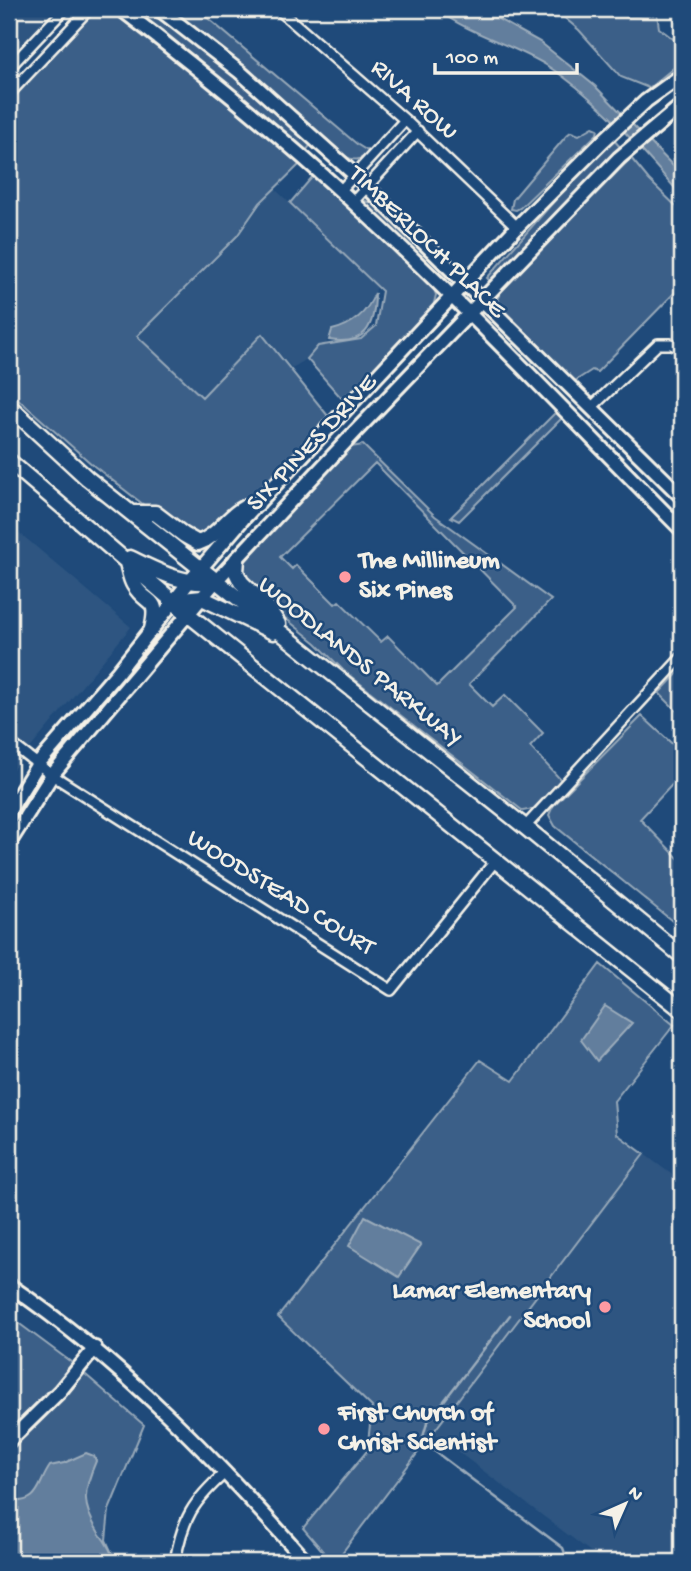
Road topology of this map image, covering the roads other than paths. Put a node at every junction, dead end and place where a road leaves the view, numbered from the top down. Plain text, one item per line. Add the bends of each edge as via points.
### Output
1 (65, 9) edge
2 (89, 9) edge
3 (121, 9) edge
4 (159, 9) edge
5 (278, 9) edge
6 (9, 68) edge
7 (682, 75) edge
8 (9, 94) edge
9 (682, 105) edge
10 (405, 120) junction
11 (418, 131) junction
12 (325, 148) junction
13 (311, 164) junction
14 (355, 175) junction
15 (367, 187) junction
16 (340, 191) junction
17 (353, 202) junction
18 (517, 227) junction
19 (466, 283) junction
20 (451, 298) junction
21 (483, 301) junction
22 (469, 315) junction
23 (682, 349) edge
24 (9, 406) edge
25 (592, 407) junction
26 (340, 416) junction
27 (355, 432) junction
28 (9, 461) edge
29 (682, 497) edge
30 (257, 504) junction
31 (132, 513) junction
32 (682, 530) edge
33 (113, 550) junction
34 (237, 559) junction
35 (126, 561) junction
36 (201, 568) junction
37 (216, 581) junction
38 (189, 582) junction
39 (202, 598) junction
40 (174, 601) junction
41 (189, 615) junction
42 (152, 629) junction
43 (287, 637) junction
44 (682, 657) edge
45 (9, 742) edge
46 (38, 764) junction
47 (52, 775) junction
48 (9, 811) edge
49 (525, 827) junction
50 (9, 843) edge
51 (496, 860) junction
52 (682, 956) edge
53 (682, 1010) edge
54 (9, 1284) edge
55 (95, 1348) junction
56 (9, 1441) edge
57 (226, 1472) junction
58 (176, 1562) edge
59 (307, 1562) edge

1 - 6 street
2 - 8 street
3 - 13 street, TIMBERLOCH PLACE
4 - 12 street, TIMBERLOCH PLACE via 240,72
5 - 10 street, RIVA ROW
7 - 18 street, SIX PINES DRIVE via 646,101
9 - 21 street, SIX PINES DRIVE via 619,158
10 - 11 street, RIVA ROW
10 - 14 street
11 - 15 street
11 - 18 street, RIVA ROW
12 - 13 street
12 - 14 street, TIMBERLOCH PLACE
13 - 16 street, TIMBERLOCH PLACE
14 - 15 street, TIMBERLOCH PLACE
14 - 16 street
15 - 17 street
15 - 19 street, TIMBERLOCH PLACE
16 - 17 street, TIMBERLOCH PLACE
17 - 20 street, TIMBERLOCH PLACE
18 - 19 street, SIX PINES DRIVE
19 - 20 street, SIX PINES DRIVE
19 - 21 street, TIMBERLOCH PLACE
20 - 22 street, TIMBERLOCH PLACE
20 - 26 street, SIX PINES DRIVE
21 - 22 street, SIX PINES DRIVE
21 - 25 street, TIMBERLOCH PLACE
22 - 27 street, SIX PINES DRIVE
22 - 32 street, TIMBERLOCH PLACE
23 - 25 street via 658,344
24 - 31 main road, WOODLANDS PARKWAY
25 - 29 street, TIMBERLOCH PLACE
26 - 27 street
26 - 30 street, SIX PINES DRIVE
27 - 34 street, SIX PINES DRIVE
28 - 33 main road
30 - 31 main road via 243,506 208,539 198,542 155,513
30 - 36 street, SIX PINES DRIVE
31 - 36 main road, WOODLANDS PARKWAY
33 - 35 main road
33 - 38 main road
34 - 37 street, SIX PINES DRIVE
34 - 43 main road via 241,582 268,608
35 - 40 main road
35 - 42 main road via 134,586 154,606
36 - 37 main road, WOODLANDS PARKWAY
36 - 38 street, SIX PINES DRIVE
37 - 38 main road
37 - 39 street, SIX PINES DRIVE
37 - 43 main road, WOODLANDS PARKWAY
38 - 40 street, SIX PINES DRIVE
39 - 40 main road
39 - 41 street, SIX PINES DRIVE
39 - 43 main road
40 - 41 main road
40 - 42 street, SIX PINES DRIVE
41 - 47 street, SIX PINES DRIVE
41 - 51 main road
42 - 46 street, SIX PINES DRIVE
43 - 49 main road, WOODLANDS PARKWAY
44 - 49 street
45 - 46 street, WOODSTEAD COURT
46 - 47 street, WOODSTEAD COURT
46 - 48 street, SIX PINES DRIVE
47 - 50 street, SIX PINES DRIVE
47 - 51 street, WOODSTEAD COURT via 391,989
49 - 52 main road, WOODLANDS PARKWAY
51 - 53 main road
54 - 55 street
55 - 56 street
55 - 57 street
57 - 58 street via 195,1503 181,1535
57 - 59 street

